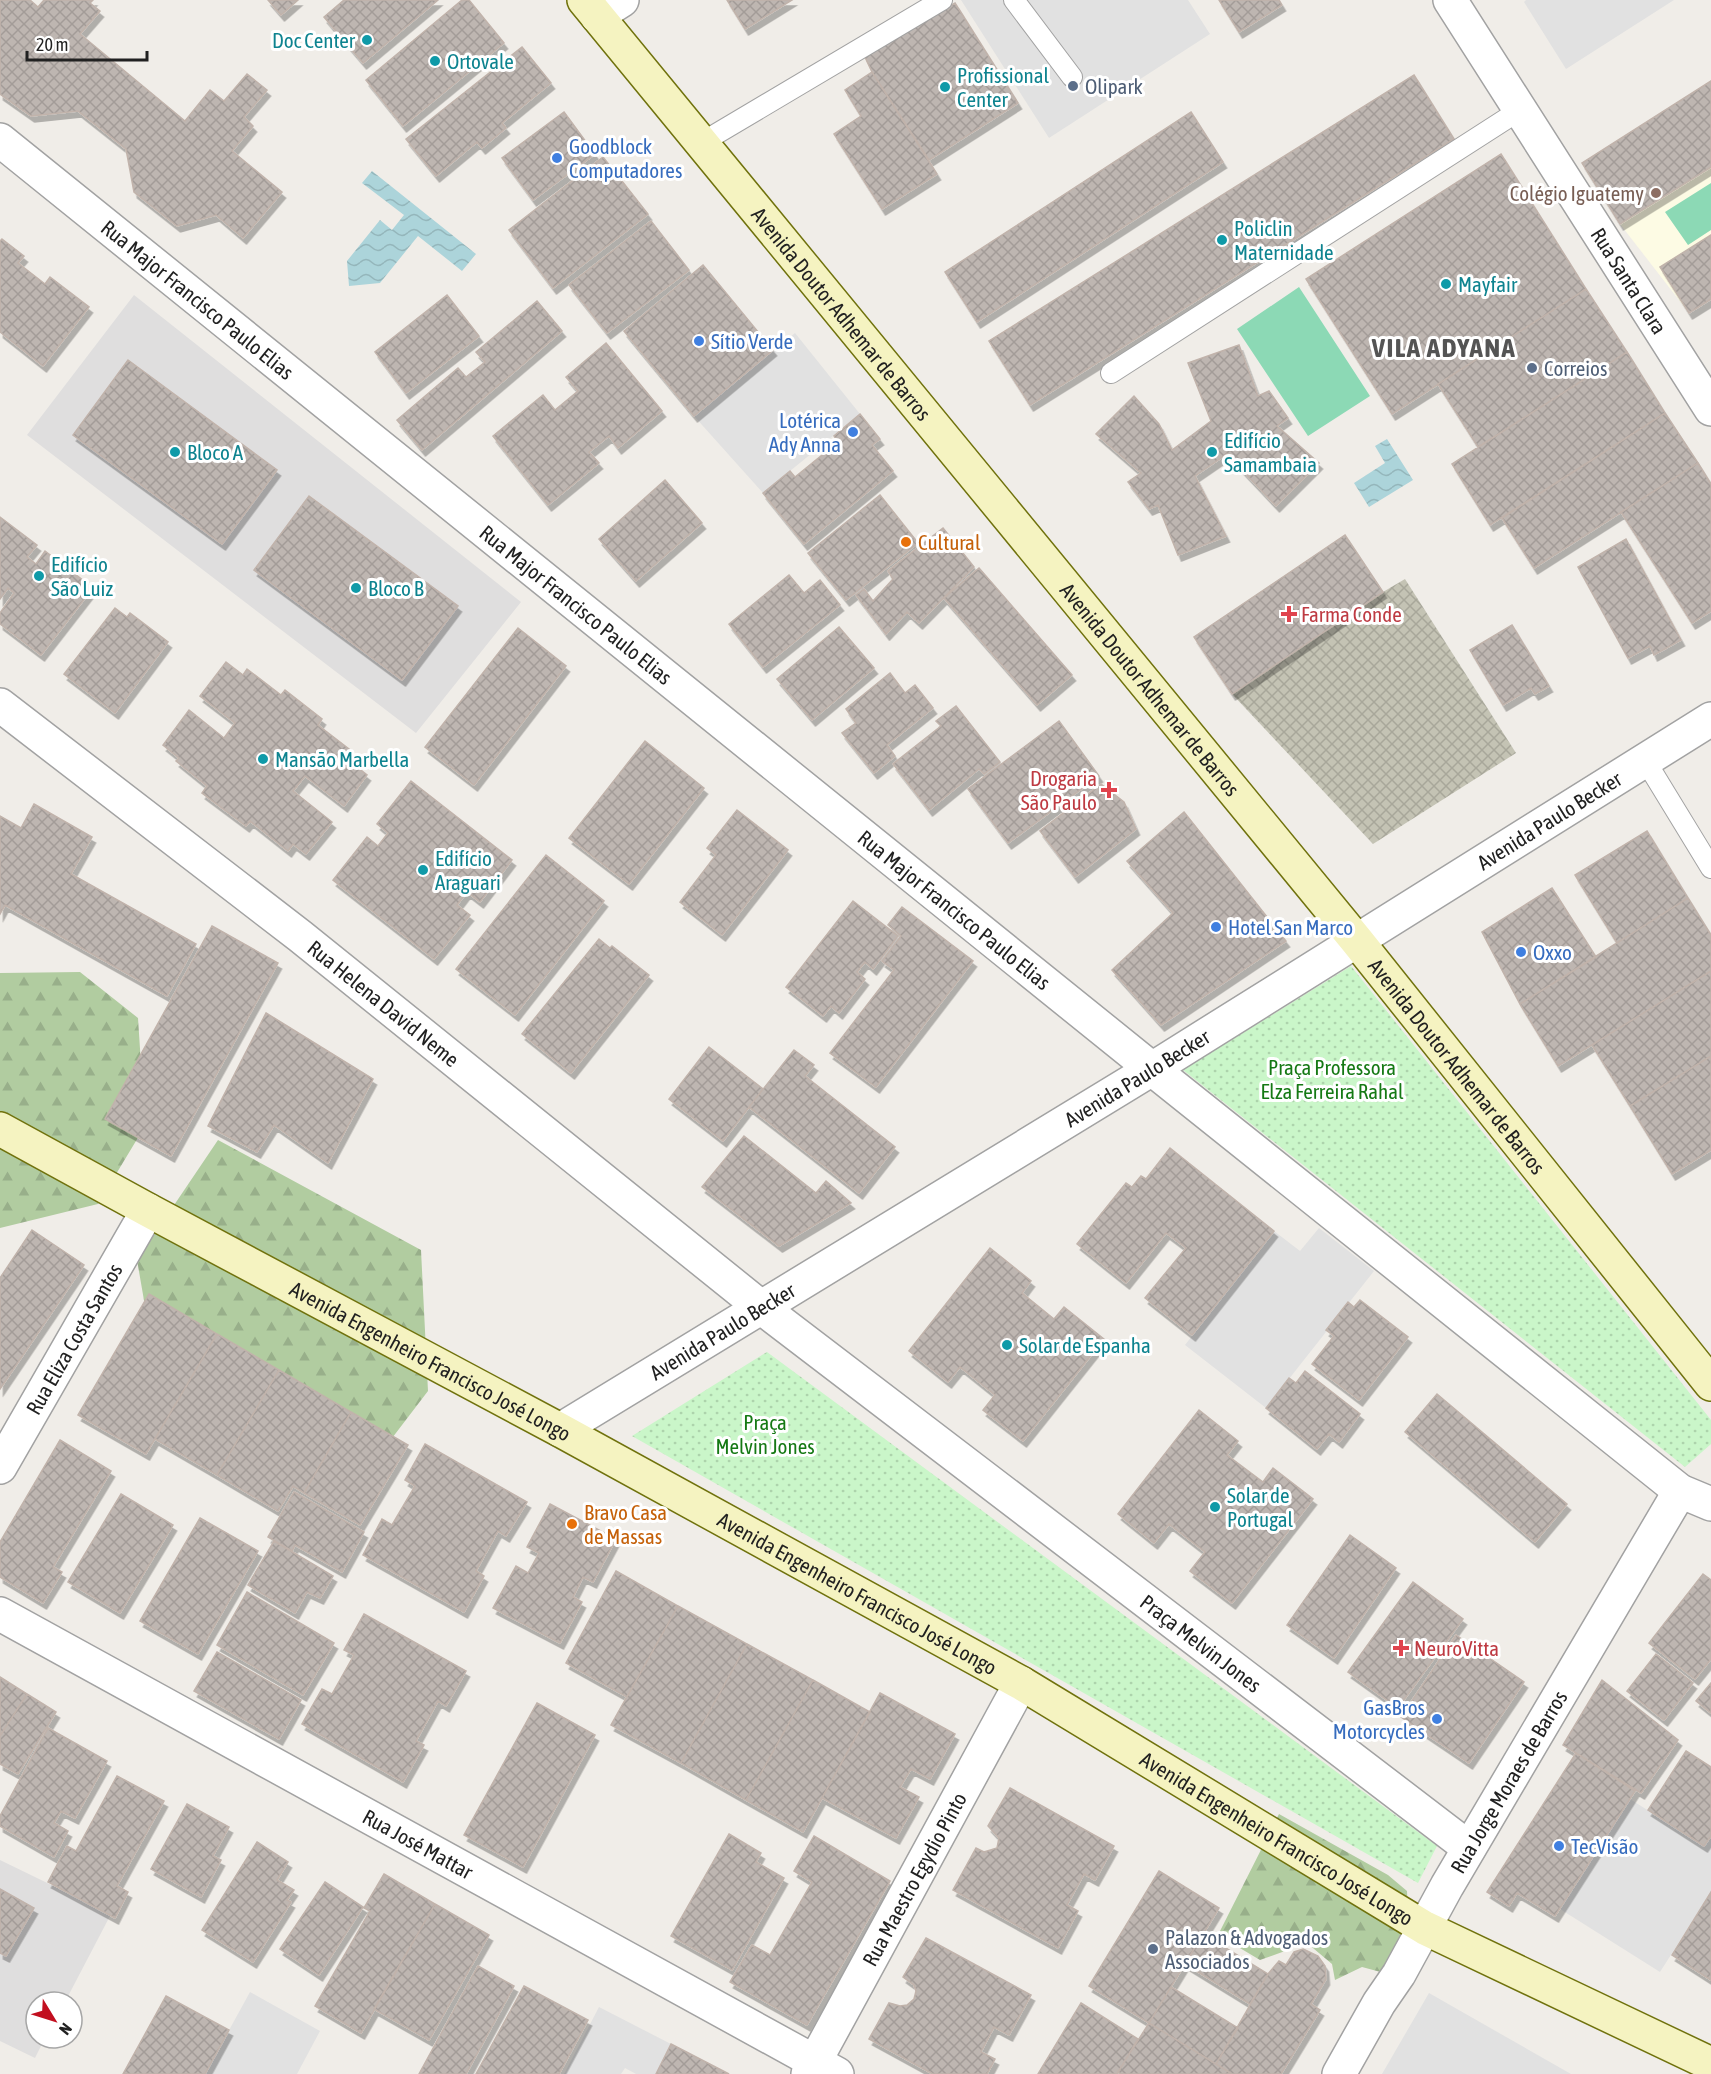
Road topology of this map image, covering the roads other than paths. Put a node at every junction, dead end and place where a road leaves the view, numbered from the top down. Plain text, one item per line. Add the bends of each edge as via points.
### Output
1 (942, 0) edge
2 (1014, 0) edge
3 (1450, 0) edge
4 (601, 5) edge
5 (1072, 77) dead end
6 (1520, 110) junction
7 (0, 140) edge
8 (701, 143) junction
9 (1111, 373) dead end
10 (1711, 409) edge
11 (0, 705) edge
12 (1709, 724) edge
13 (1645, 760) junction
14 (1711, 868) edge
15 (1357, 941) junction
16 (1152, 1069) junction
17 (0, 1129) edge
18 (148, 1210) junction
19 (762, 1308) junction
20 (1711, 1384) edge
21 (560, 1430) junction
22 (0, 1467) edge
23 (1680, 1491) junction
24 (1711, 1504) edge
25 (0, 1614) edge
26 (1021, 1683) junction
27 (1470, 1848) junction
28 (1425, 1928) junction
29 (1711, 2064) edge
30 (820, 2070) edge
31 (1339, 2074) edge

1 - 8 lane
2 - 5 lane
3 - 6 street, Rua Santa Clara
4 - 8 street, Avenida Doutor Adhemar de Barros
6 - 9 lane
6 - 10 street, Rua Santa Clara
7 - 16 street, Rua Major Francisco Paulo Elias
8 - 15 street, Avenida Doutor Adhemar de Barros
11 - 19 street, Rua Helena David Neme via 300,936
12 - 13 street, Avenida Paulo Becker
13 - 14 lane
13 - 15 street, Avenida Paulo Becker
15 - 16 street, Avenida Paulo Becker
15 - 20 street, Avenida Doutor Adhemar de Barros
16 - 19 street, Avenida Paulo Becker
16 - 23 street
17 - 18 street, Avenida Engenheiro Francisco José Longo
18 - 21 street, Avenida Engenheiro Francisco José Longo
18 - 22 street, Rua Eliza Costa Santos
19 - 21 street, Avenida Paulo Becker
19 - 27 street, Praça Melvin Jones
21 - 26 street, Avenida Engenheiro Francisco José Longo
23 - 24 street
23 - 27 street, Rua Jorge Moraes de Barros
25 - 30 street, Rua José Mattar
26 - 28 street, Avenida Engenheiro Francisco José Longo
26 - 30 street, Rua Maestro Egydio Pinto
27 - 28 street, Rua Jorge Moraes de Barros
28 - 29 street, Avenida Engenheiro Francisco José Longo
28 - 31 street, Rua Jorge Moraes de Barros

